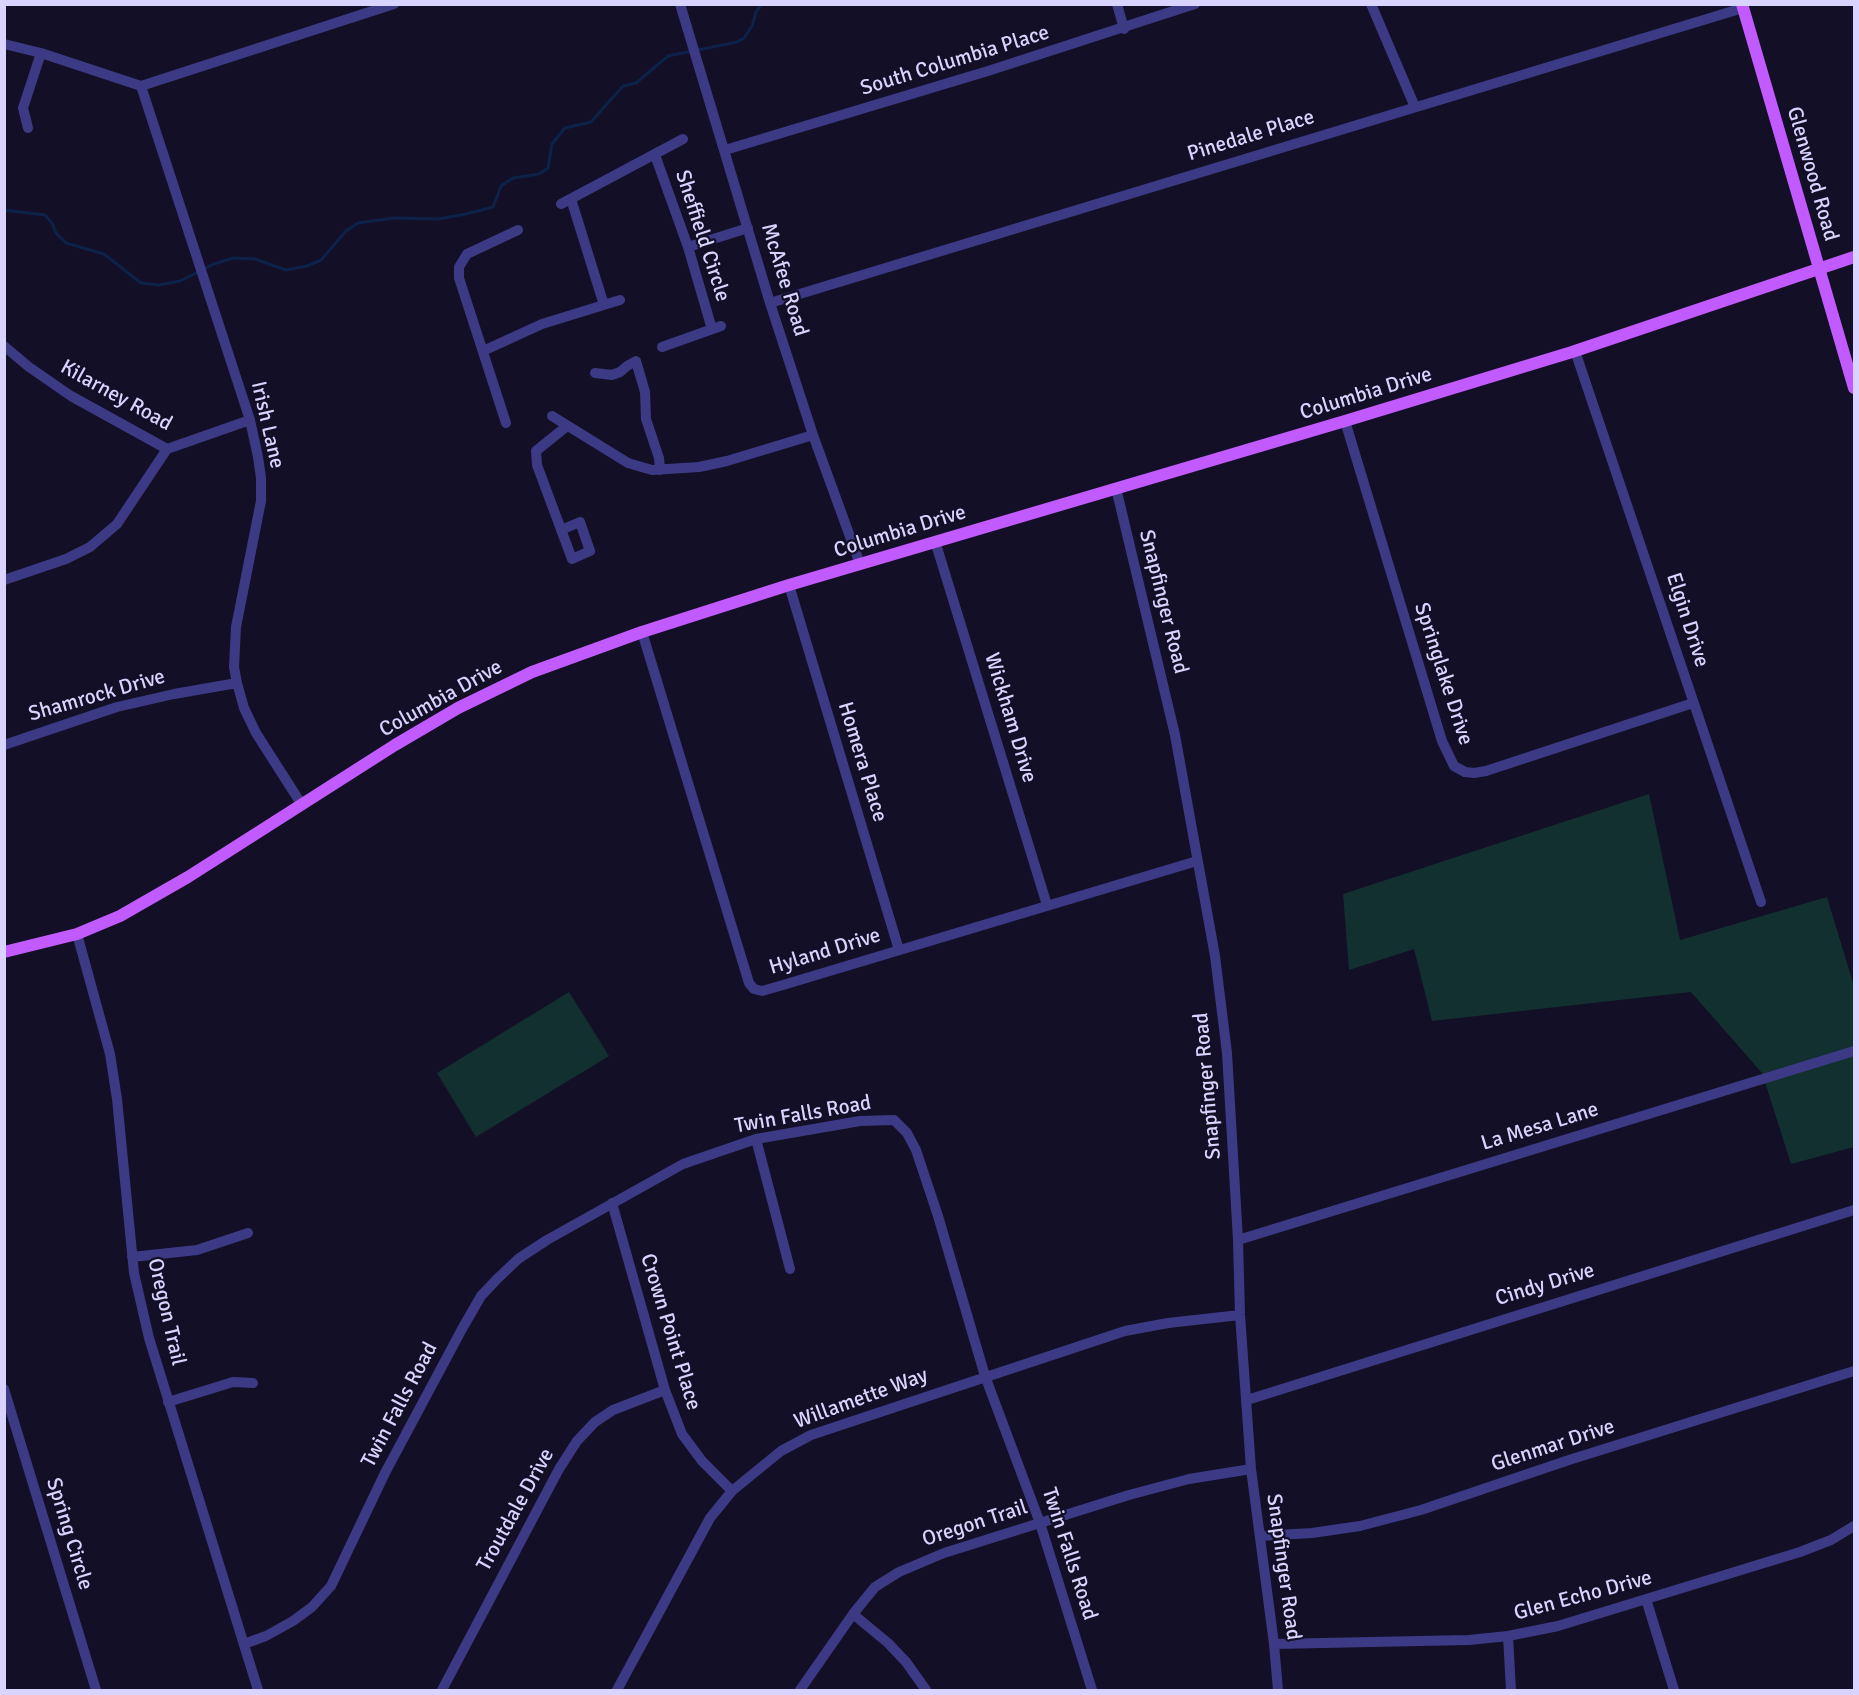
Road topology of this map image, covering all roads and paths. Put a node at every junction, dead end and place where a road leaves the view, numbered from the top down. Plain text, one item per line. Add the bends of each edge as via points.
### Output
1 (394, 4) edge
2 (680, 4) edge
3 (1117, 4) edge
4 (1195, 4) edge
5 (1371, 4) edge
6 (1743, 6) edge
7 (1124, 28) junction
8 (4, 44) edge
9 (41, 53) junction
10 (141, 86) junction
11 (1415, 107) junction
12 (28, 128) dead end
13 (684, 139) dead end
14 (725, 150) junction
15 (655, 155) junction
16 (748, 228) junction
17 (518, 230) dead end
18 (688, 247) junction
19 (1854, 257) edge
20 (1819, 270) junction
21 (621, 300) dead end
22 (770, 303) junction
23 (604, 305) junction
24 (4, 346) edge
25 (662, 347) dead end
26 (483, 351) junction
27 (1575, 351) junction
28 (595, 373) dead end
29 (1854, 388) edge
30 (552, 416) dead end
31 (250, 420) junction
32 (1345, 422) junction
33 (506, 423) dead end
34 (567, 426) junction
35 (813, 435) junction
36 (167, 449) junction
37 (660, 470) junction
38 (1116, 488) junction
39 (561, 530) dead end
40 (935, 541) junction
41 (861, 564) junction
42 (4, 580) edge
43 (789, 585) junction
44 (642, 632) junction
45 (237, 683) junction
46 (1693, 703) junction
47 (4, 745) edge
48 (302, 805) junction
49 (1197, 861) junction
50 (1761, 902) dead end
51 (1047, 906) junction
52 (77, 934) junction
53 (899, 950) junction
54 (4, 952) edge
55 (1854, 1051) edge
56 (756, 1139) junction
57 (612, 1203) junction
58 (1854, 1210) edge
59 (248, 1233) dead end
60 (1238, 1240) junction
61 (132, 1257) junction
62 (790, 1269) dead end
63 (1240, 1315) junction
64 (1854, 1371) edge
65 (985, 1376) junction
66 (253, 1383) dead end
67 (4, 1389) edge
68 (665, 1390) junction
69 (1247, 1400) junction
70 (168, 1402) junction
71 (1251, 1469) junction
72 (732, 1491) junction
73 (1040, 1523) junction
74 (1854, 1526) edge
75 (1260, 1536) junction
76 (1646, 1599) junction
77 (852, 1614) junction
78 (1508, 1636) junction
79 (243, 1644) junction
80 (1274, 1644) junction
81 (96, 1690) edge
82 (258, 1690) edge
83 (442, 1690) edge
84 (617, 1690) edge
85 (800, 1690) edge
86 (926, 1690) edge
87 (1092, 1690) edge
88 (1278, 1690) edge
89 (1511, 1690) edge
90 (1674, 1690) edge

1 - 10 street
2 - 14 street, McAfee Road
3 - 7 street
4 - 7 street, South Columbia Place
5 - 11 street
6 - 11 street, Pinedale Place
6 - 20 main road, Glenwood Road
7 - 14 street, South Columbia Place
8 - 9 street
9 - 10 street
9 - 12 street via 23,108
10 - 31 street, Irish Lane
11 - 22 street, Pinedale Place
13 - 15 street
14 - 16 street, McAfee Road
15 - 18 street, Sheffield Circle
15 - 23 street via 566,202
16 - 18 street
16 - 22 street, McAfee Road
17 - 26 street via 467,254 459,267 459,278
18 - 25 street, Sheffield Circle via 716,328
19 - 20 main road, Columbia Drive
20 - 27 main road, Columbia Drive
20 - 29 main road, Glenwood Road
21 - 23 street
22 - 35 street, McAfee Road
23 - 26 street via 542,324
24 - 36 street, Kilarney Road via 71,396
26 - 33 street
27 - 32 main road, Columbia Drive
27 - 46 street, Elgin Drive
28 - 37 street via 612,375 636,361
30 - 34 street
31 - 36 street, Kilarney Road
31 - 45 street, Irish Lane via 261,478 261,501 236,627
32 - 38 main road, Columbia Drive
32 - 46 street, Springlake Drive via 1442,741 1454,766 1465,772 1486,771
34 - 37 street via 627,463
34 - 39 street via 536,451 537,465
35 - 37 street via 727,461
35 - 41 street, McAfee Road
36 - 42 street via 117,524 90,547
38 - 40 main road, Columbia Drive
38 - 49 street, Snapfinger Road via 1175,735
40 - 41 main road, Columbia Drive
40 - 51 street, Wickham Drive
41 - 43 main road, Columbia Drive
43 - 44 main road, Columbia Drive
43 - 53 street, Homera Place
44 - 48 main road, Columbia Drive via 532,672 459,708
44 - 53 street, Hyland Drive via 748,983 762,991
45 - 47 street, Shamrock Drive via 117,707
45 - 48 street, Irish Lane via 256,733
46 - 50 street, Elgin Drive
48 - 52 main road, Columbia Drive via 120,916
49 - 51 street, Hyland Drive
49 - 60 street, Snapfinger Road via 1227,1048
51 - 53 street, Hyland Drive
52 - 54 main road, Columbia Drive
52 - 61 street, Oregon Trail via 110,1054
55 - 60 street, La Mesa Lane
56 - 57 street, Twin Falls Road via 683,1164
56 - 62 street
56 - 65 street, Twin Falls Road via 874,1120 894,1120 907,1133 938,1216
57 - 68 street, Crown Point Place
57 - 79 street, Twin Falls Road via 518,1259 481,1296 385,1473 330,1586 293,1621
58 - 69 street, Cindy Drive
59 - 61 street via 197,1250
60 - 63 street, Snapfinger Road
61 - 70 street, Oregon Trail via 149,1338
63 - 65 street, Willamette Way via 1125,1331
63 - 69 street, Snapfinger Road
64 - 75 street, Glenmar Drive via 1421,1510 1360,1526
65 - 72 street, Willamette Way via 811,1435 781,1451
65 - 73 street, Twin Falls Road
66 - 70 street via 233,1383
67 - 81 street, Spring Circle
68 - 72 street, Crown Point Place via 682,1434
68 - 83 street, Troutdale Drive via 613,1410 577,1441
69 - 71 street, Snapfinger Road
70 - 79 street, Oregon Trail
71 - 73 street, Oregon Trail via 1189,1479
71 - 75 street, Snapfinger Road
72 - 84 street, Willamette Way via 710,1518
73 - 77 street, Oregon Trail via 898,1572 875,1587
73 - 87 street, Twin Falls Road
74 - 76 street, Glen Echo Drive via 1800,1552
75 - 80 street, Snapfinger Road
76 - 78 street, Glen Echo Drive via 1558,1626
76 - 90 street
77 - 85 street, Oregon Trail
77 - 86 street via 888,1643
78 - 80 street, Glen Echo Drive
78 - 89 street
79 - 82 street, Oregon Trail
80 - 88 street, Snapfinger Road

